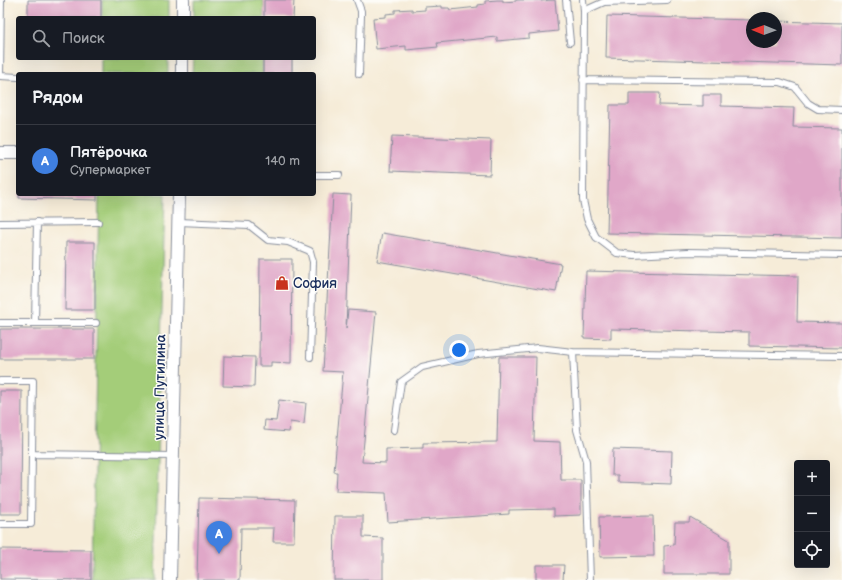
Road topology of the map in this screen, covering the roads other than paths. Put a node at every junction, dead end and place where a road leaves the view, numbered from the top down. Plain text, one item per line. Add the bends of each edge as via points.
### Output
1 (1, 0) edge
2 (183, 0) edge
3 (357, 0) edge
4 (566, 0) edge
5 (583, 0) edge
6 (667, 0) edge
7 (584, 11) junction
8 (183, 16) edge
9 (570, 42) dead end
10 (182, 60) edge
11 (182, 72) edge
12 (359, 74) dead end
13 (0, 76) edge
14 (16, 77) edge
15 (583, 80) junction
16 (842, 110) edge
17 (0, 153) edge
18 (16, 153) edge
19 (316, 175) edge
20 (339, 175) dead end
21 (179, 196) edge
22 (37, 222) junction
23 (98, 222) dead end
24 (179, 222) junction
25 (0, 223) edge
26 (842, 255) edge
27 (0, 323) edge
28 (35, 323) junction
29 (96, 323) dead end
30 (573, 352) junction
31 (842, 356) edge
32 (310, 357) dead end
33 (0, 381) edge
34 (394, 430) dead end
35 (32, 454) junction
36 (174, 456) junction
37 (0, 524) edge
38 (170, 580) edge
39 (590, 580) edge

1 - 13 lane
2 - 8 street
3 - 12 lane via 361,11
4 - 9 lane
5 - 7 lane
6 - 7 lane via 604,2
7 - 15 lane
10 - 11 street
13 - 14 lane
15 - 16 lane via 780,82 795,87 808,103 818,109
15 - 26 lane via 583,200 587,219 596,237 617,253
17 - 18 street
19 - 20 lane
21 - 24 street, улица Путилина
22 - 23 lane
22 - 25 lane
22 - 28 lane
24 - 32 lane via 249,225 268,240 288,242 310,251 313,262
24 - 36 street, улица Путилина
27 - 28 lane
28 - 29 lane
30 - 31 lane
30 - 34 lane via 538,348 478,354 422,367 401,382
30 - 39 lane via 577,430 586,461
33 - 35 lane via 33,381
35 - 36 lane
35 - 37 lane via 31,524
36 - 38 street, улица Путилина

